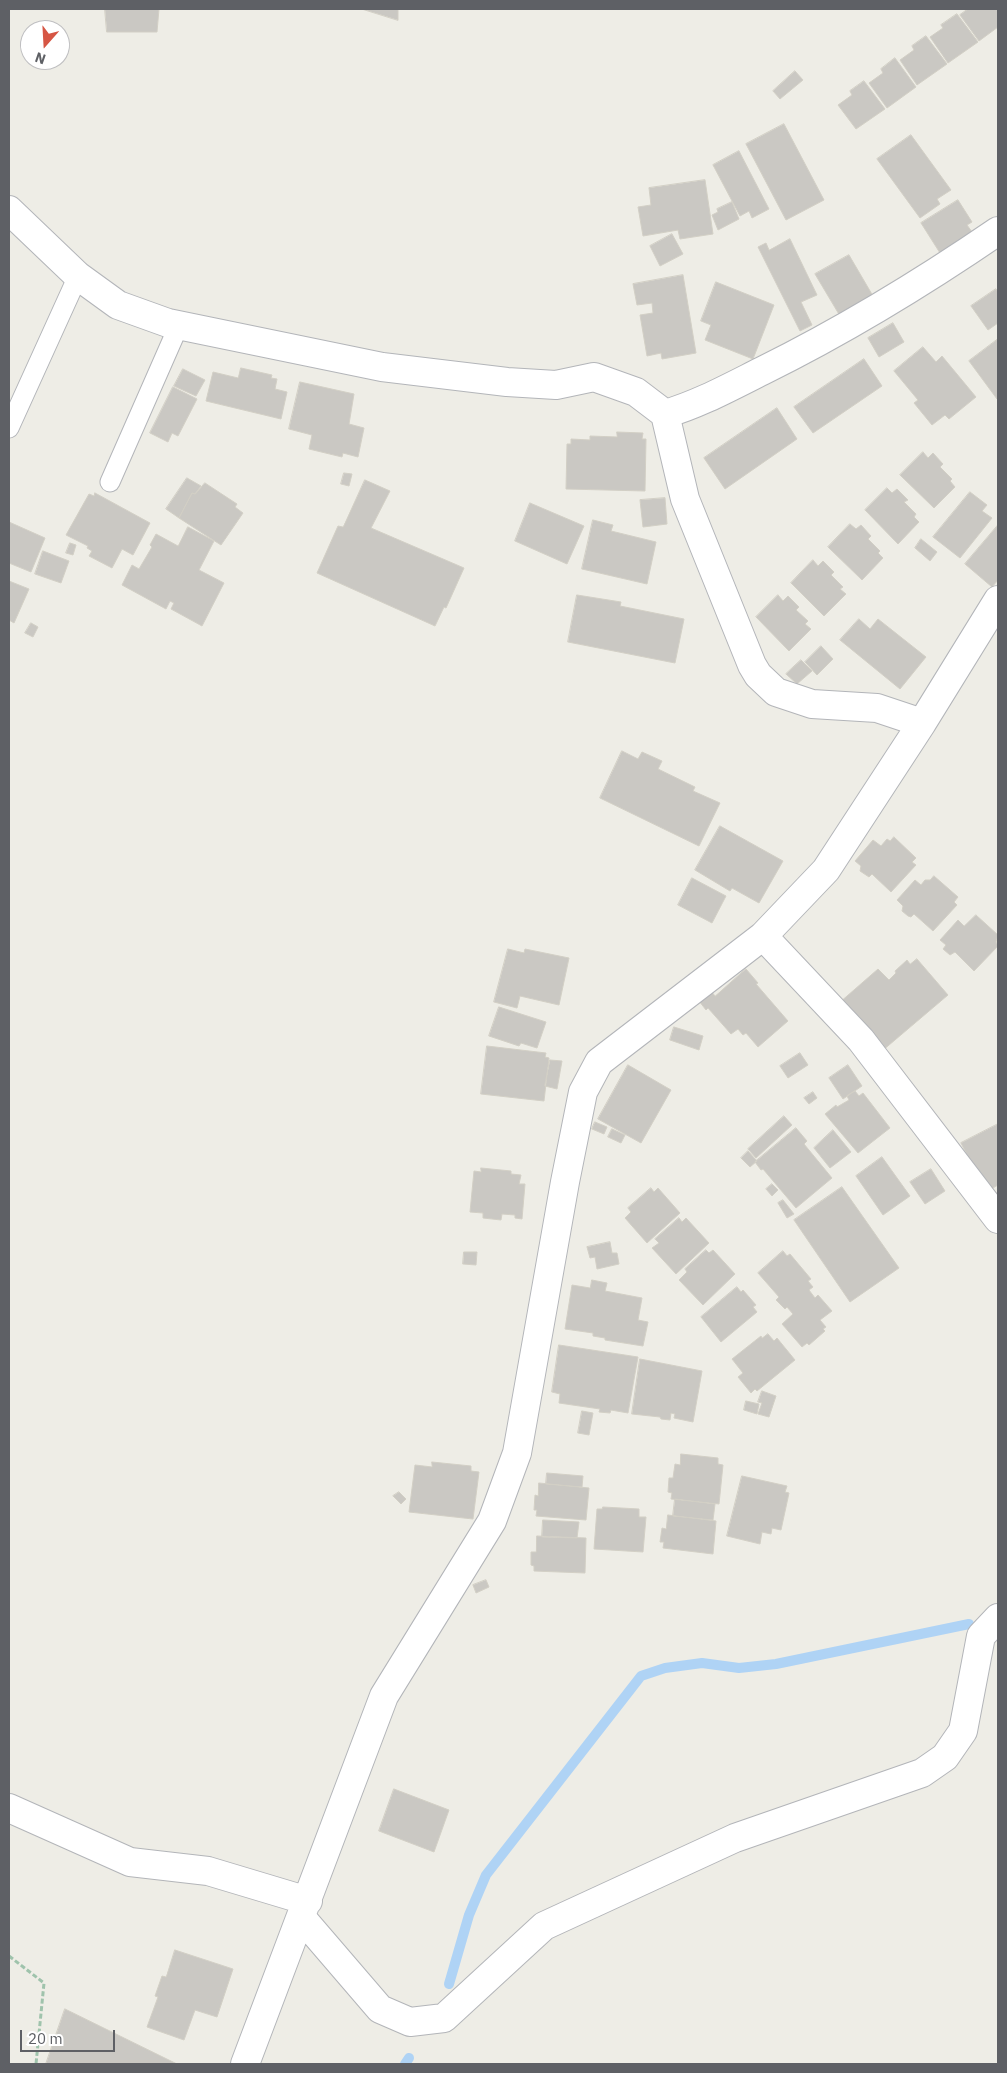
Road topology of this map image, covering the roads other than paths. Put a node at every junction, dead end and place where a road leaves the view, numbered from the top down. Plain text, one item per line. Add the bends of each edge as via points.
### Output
1 (9, 210) edge
2 (998, 231) edge
3 (78, 276) junction
4 (179, 325) junction
5 (665, 414) junction
6 (9, 428) edge
7 (110, 482) dead end
8 (998, 600) edge
9 (922, 723) junction
10 (763, 936) junction
11 (998, 1219) edge
12 (998, 1618) edge
13 (9, 1808) edge
14 (304, 1909) junction
15 (245, 2064) edge

1 - 3 street
2 - 5 street via 929,278 819,343 692,406
3 - 4 street via 118,305
3 - 6 lane
4 - 5 street via 382,367 516,382 556,384 594,378 636,392
4 - 7 lane
5 - 9 street via 685,499 758,675 776,692 812,704 877,708
8 - 9 street
9 - 10 street via 826,870
10 - 11 street via 860,1040
10 - 14 street via 599,1062 584,1092 517,1453 492,1521 384,1696
12 - 14 street via 982,1636 963,1731 945,1757 922,1773 735,1838 544,1926 444,2018 410,2022 380,2009
13 - 14 street via 130,1862 208,1871
14 - 15 street

